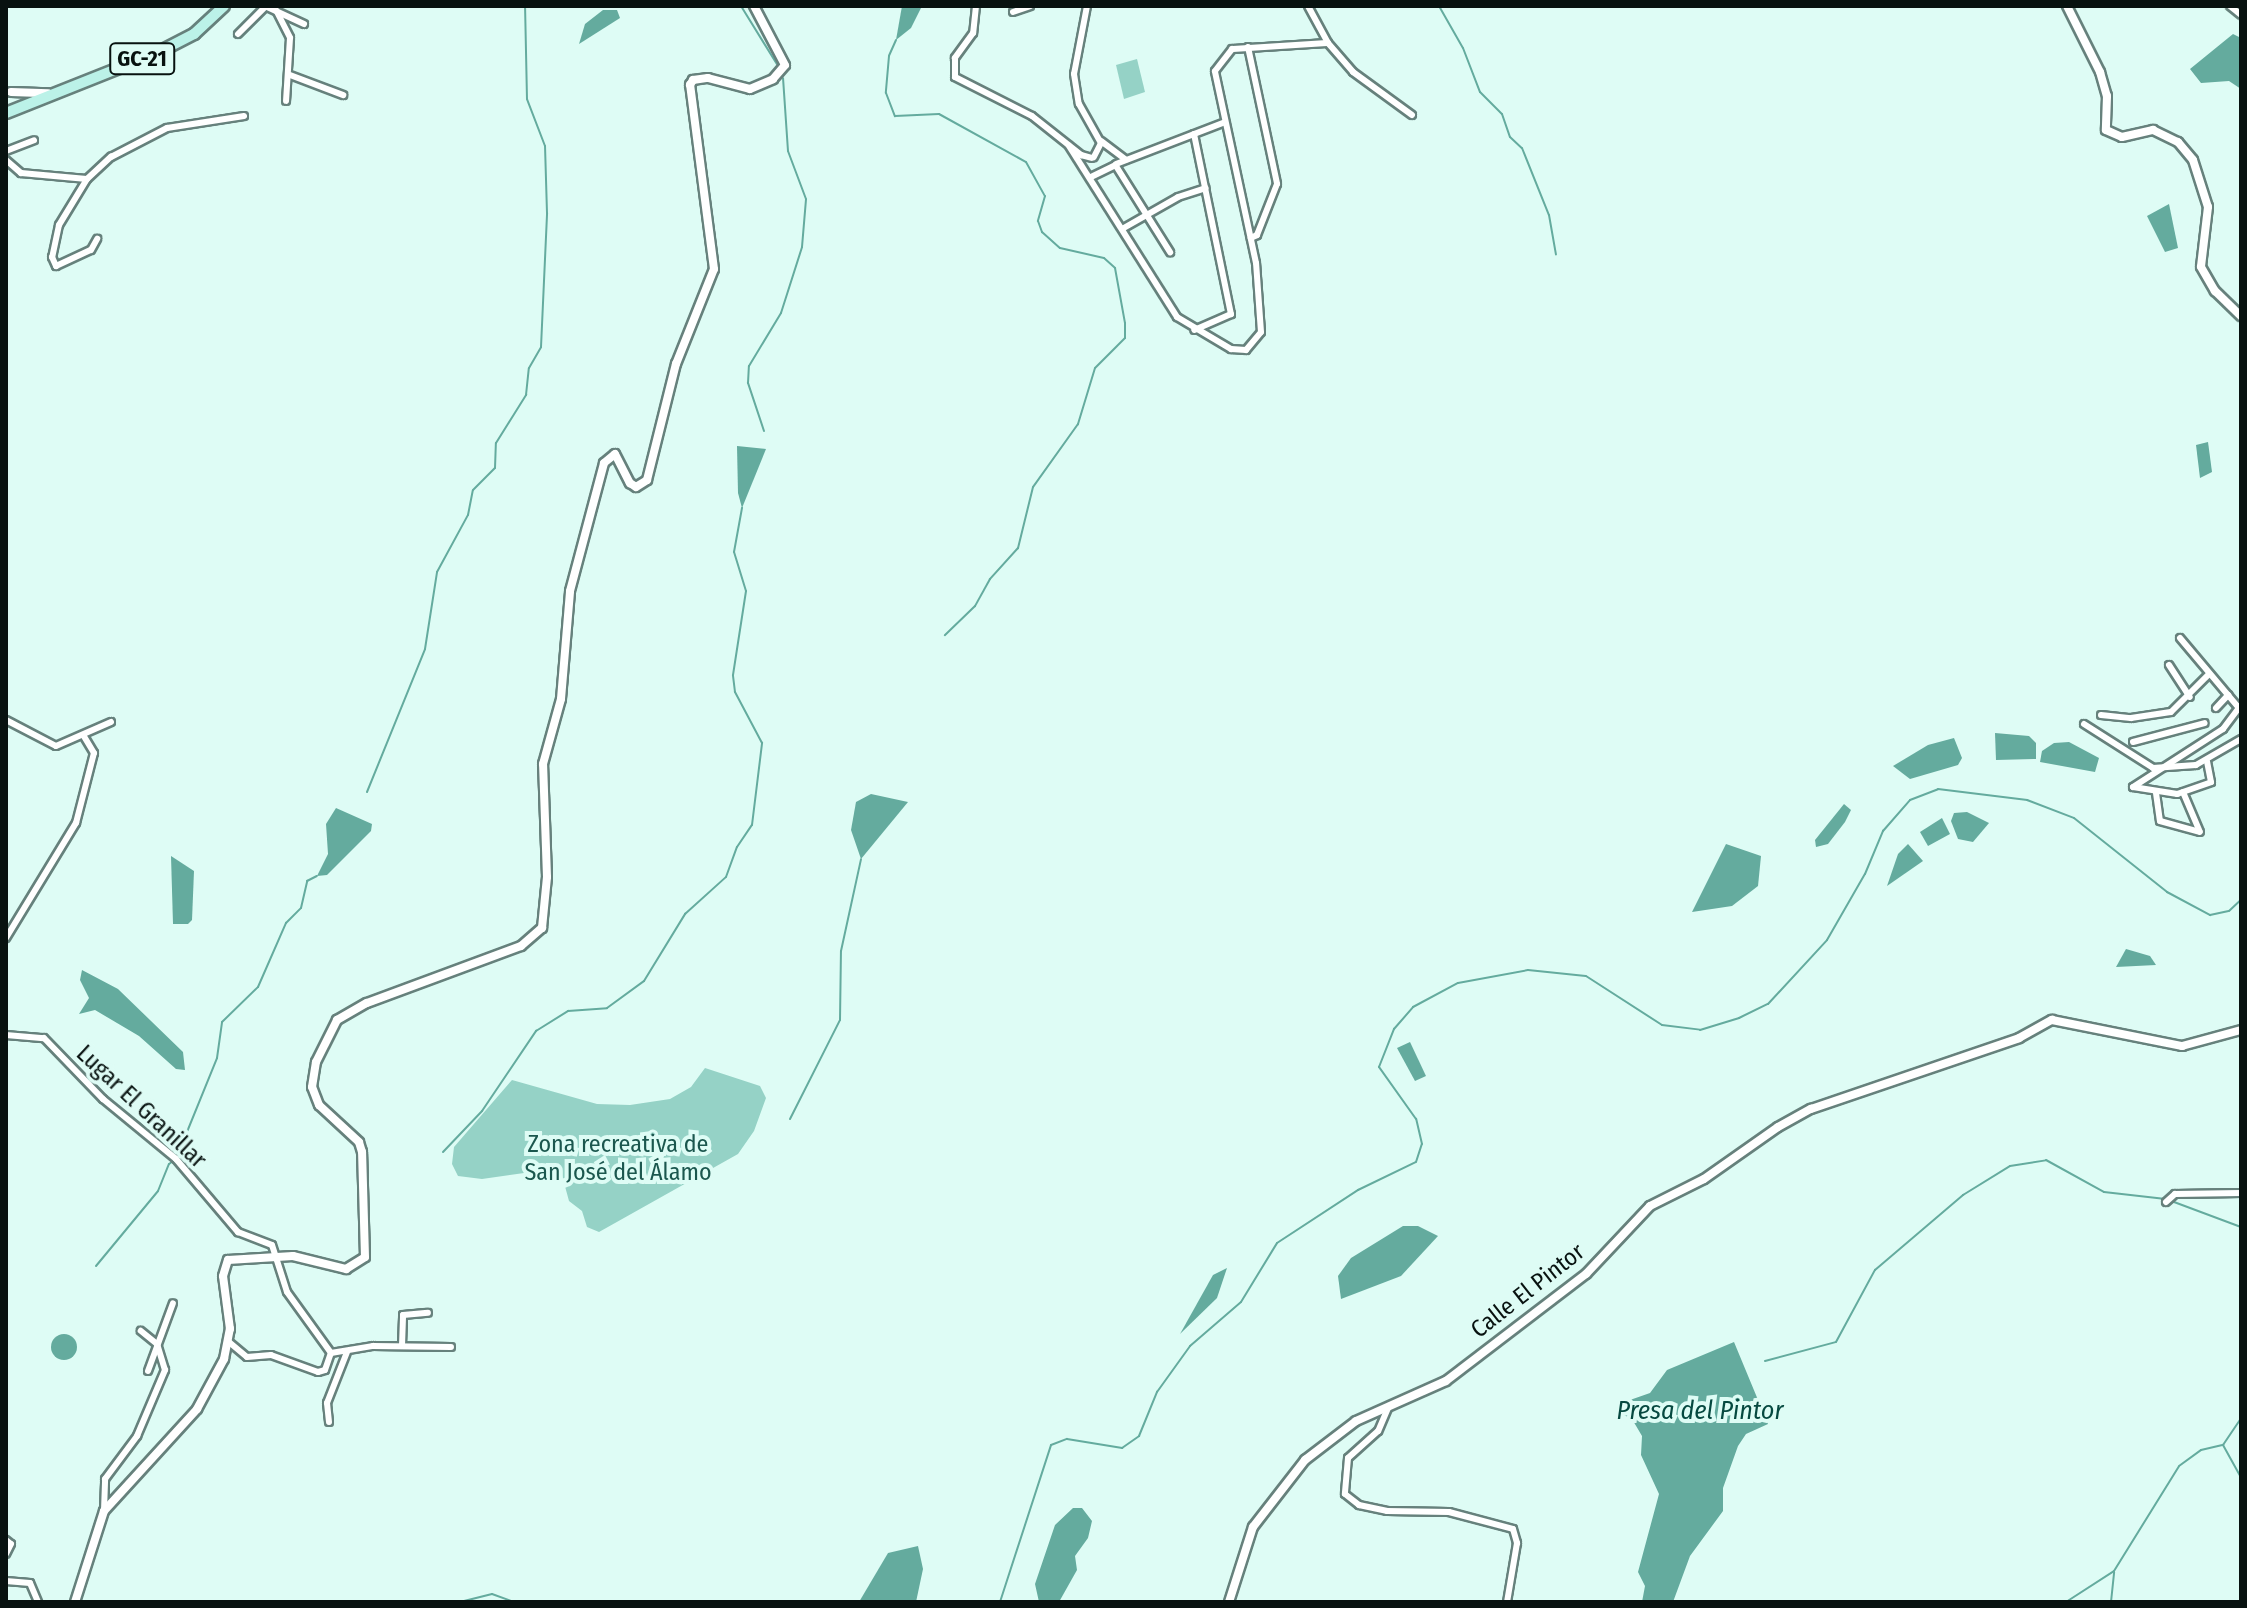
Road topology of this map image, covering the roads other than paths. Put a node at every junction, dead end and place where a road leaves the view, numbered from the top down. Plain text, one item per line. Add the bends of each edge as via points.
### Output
1 (224, 6) edge
2 (754, 6) edge
3 (976, 6) edge
4 (1030, 6) edge
5 (1087, 6) edge
6 (1308, 6) edge
7 (2067, 6) edge
8 (2230, 6) edge
9 (264, 7) edge
10 (277, 8) edge
11 (1013, 12) dead end
12 (2241, 15) edge
13 (304, 24) dead end
14 (238, 34) dead end
15 (1328, 43) junction
16 (1248, 47) junction
17 (290, 75) junction
18 (8, 90) edge
19 (48, 93) junction
20 (343, 95) dead end
21 (286, 101) dead end
22 (19, 106) junction
23 (6, 113) edge
24 (1412, 115) dead end
25 (244, 116) dead end
26 (1223, 123) junction
27 (1194, 134) junction
28 (1096, 135) junction
29 (34, 140) dead end
30 (1069, 146) junction
31 (6, 151) edge
32 (1112, 154) junction
33 (1093, 158) junction
34 (6, 160) edge
35 (1134, 160) junction
36 (1116, 165) junction
37 (1089, 175) junction
38 (87, 179) junction
39 (1206, 188) junction
40 (1145, 214) junction
41 (1122, 229) junction
42 (1251, 238) junction
43 (97, 239) dead end
44 (1170, 252) dead end
45 (2241, 316) edge
46 (1194, 330) junction
47 (2180, 638) dead end
48 (2169, 665) dead end
49 (2209, 674) junction
50 (2228, 695) junction
51 (2190, 697) junction
52 (2240, 707) edge
53 (2216, 708) dead end
54 (2101, 715) dead end
55 (6, 720) edge
56 (111, 722) dead end
57 (2205, 723) dead end
58 (2084, 724) dead end
59 (83, 735) junction
60 (2241, 739) edge
61 (2133, 742) dead end
62 (2207, 761) junction
63 (2164, 768) junction
64 (2183, 792) junction
65 (2156, 793) junction
66 (6, 938) edge
67 (2241, 1030) edge
68 (6, 1035) edge
69 (2241, 1193) edge
70 (2166, 1202) dead end
71 (277, 1255) junction
72 (173, 1303) dead end
73 (428, 1313) dead end
74 (141, 1331) dead end
75 (229, 1342) junction
76 (157, 1344) junction
77 (402, 1346) junction
78 (451, 1347) dead end
79 (347, 1352) junction
80 (331, 1353) junction
81 (148, 1371) dead end
82 (1388, 1408) junction
83 (329, 1422) dead end
84 (104, 1511) junction
85 (6, 1540) edge
86 (6, 1554) edge
87 (6, 1581) edge
88 (38, 1602) edge
89 (75, 1602) edge
90 (1229, 1602) edge
91 (1507, 1602) edge

1 - 19 main road, GC-21 via 194,34 157,53
2 - 71 street via 785,65 773,79 750,89 708,78 690,85 714,269 681,351 647,480 636,487 630,483 615,454 604,463 570,591 561,699 543,764 547,877 542,928 521,946 367,1003 337,1020 316,1062 312,1087 319,1105 359,1142 367,1249 360,1264 346,1269
3 - 30 street via 973,33 955,58 955,77 1032,116
4 - 11 street
5 - 28 street via 1074,61 1075,90
6 - 15 street
7 - 45 street via 2100,72 2107,96 2106,130 2122,137 2153,130 2178,142 2193,160 2208,207 2201,267 2206,280
8 - 12 street
9 - 10 street
9 - 14 street
10 - 13 street
10 - 17 street via 290,38 285,59
15 - 16 street
15 - 24 street via 1353,72
16 - 26 street via 1224,54 1215,71
16 - 42 street via 1277,184 1257,235
17 - 20 street
17 - 21 street
18 - 19 street
18 - 22 street
19 - 22 main road, GC-21
22 - 23 main road, GC-21
25 - 38 street via 167,128 111,157
26 - 27 street
26 - 42 street
27 - 35 street
27 - 39 street
28 - 32 street
28 - 33 street via 1101,147
29 - 31 street
30 - 33 street
30 - 37 street
32 - 33 street
32 - 35 street
32 - 36 street
33 - 37 street
34 - 38 street via 10,169 21,173
35 - 36 street
36 - 37 street
36 - 40 street
37 - 41 street
38 - 43 street via 59,225 53,263 63,267 91,250
39 - 40 street
39 - 46 street via 1231,314
40 - 41 street
40 - 44 street
41 - 46 street via 1177,317
42 - 46 street via 1261,313 1261,332 1254,345 1231,349
47 - 49 street
48 - 51 street
49 - 50 street
49 - 51 street
50 - 52 street
50 - 53 street
51 - 54 street via 2180,709 2155,716
52 - 63 street via 2223,729
55 - 59 street via 51,746
56 - 59 street
57 - 61 street
58 - 63 street via 2136,753 2144,765
59 - 66 street via 94,753 76,823
60 - 62 street
62 - 63 street
62 - 64 street via 2211,782
63 - 65 street via 2133,787
64 - 65 street
64 - 65 street via 2200,832 2160,821
67 - 82 street, Calle El Pintor via 2182,1046 2052,1020 2019,1038 1811,1109 1650,1206 1586,1274 1446,1381
68 - 71 street, Lugar El Granillar via 44,1038 103,1099 179,1163 238,1232 266,1240
69 - 70 street via 2175,1194
71 - 75 street via 234,1257 224,1266
71 - 80 street via 287,1292
72 - 76 street
73 - 77 street via 403,1315
74 - 76 street
75 - 80 street via 247,1357 271,1355 318,1372 325,1370
75 - 84 street via 197,1409
76 - 81 street
76 - 84 street via 165,1370 162,1383 137,1436 105,1479
77 - 78 street
77 - 79 street
79 - 80 street
79 - 83 street via 327,1403
82 - 90 street, Calle El Pintor via 1356,1421 1305,1460 1289,1486 1263,1509
82 - 91 street via 1378,1431 1348,1458 1345,1494 1359,1505 1387,1511 1449,1512 1513,1529 1517,1543
84 - 89 street
85 - 86 street via 11,1544
87 - 88 street via 30,1583

